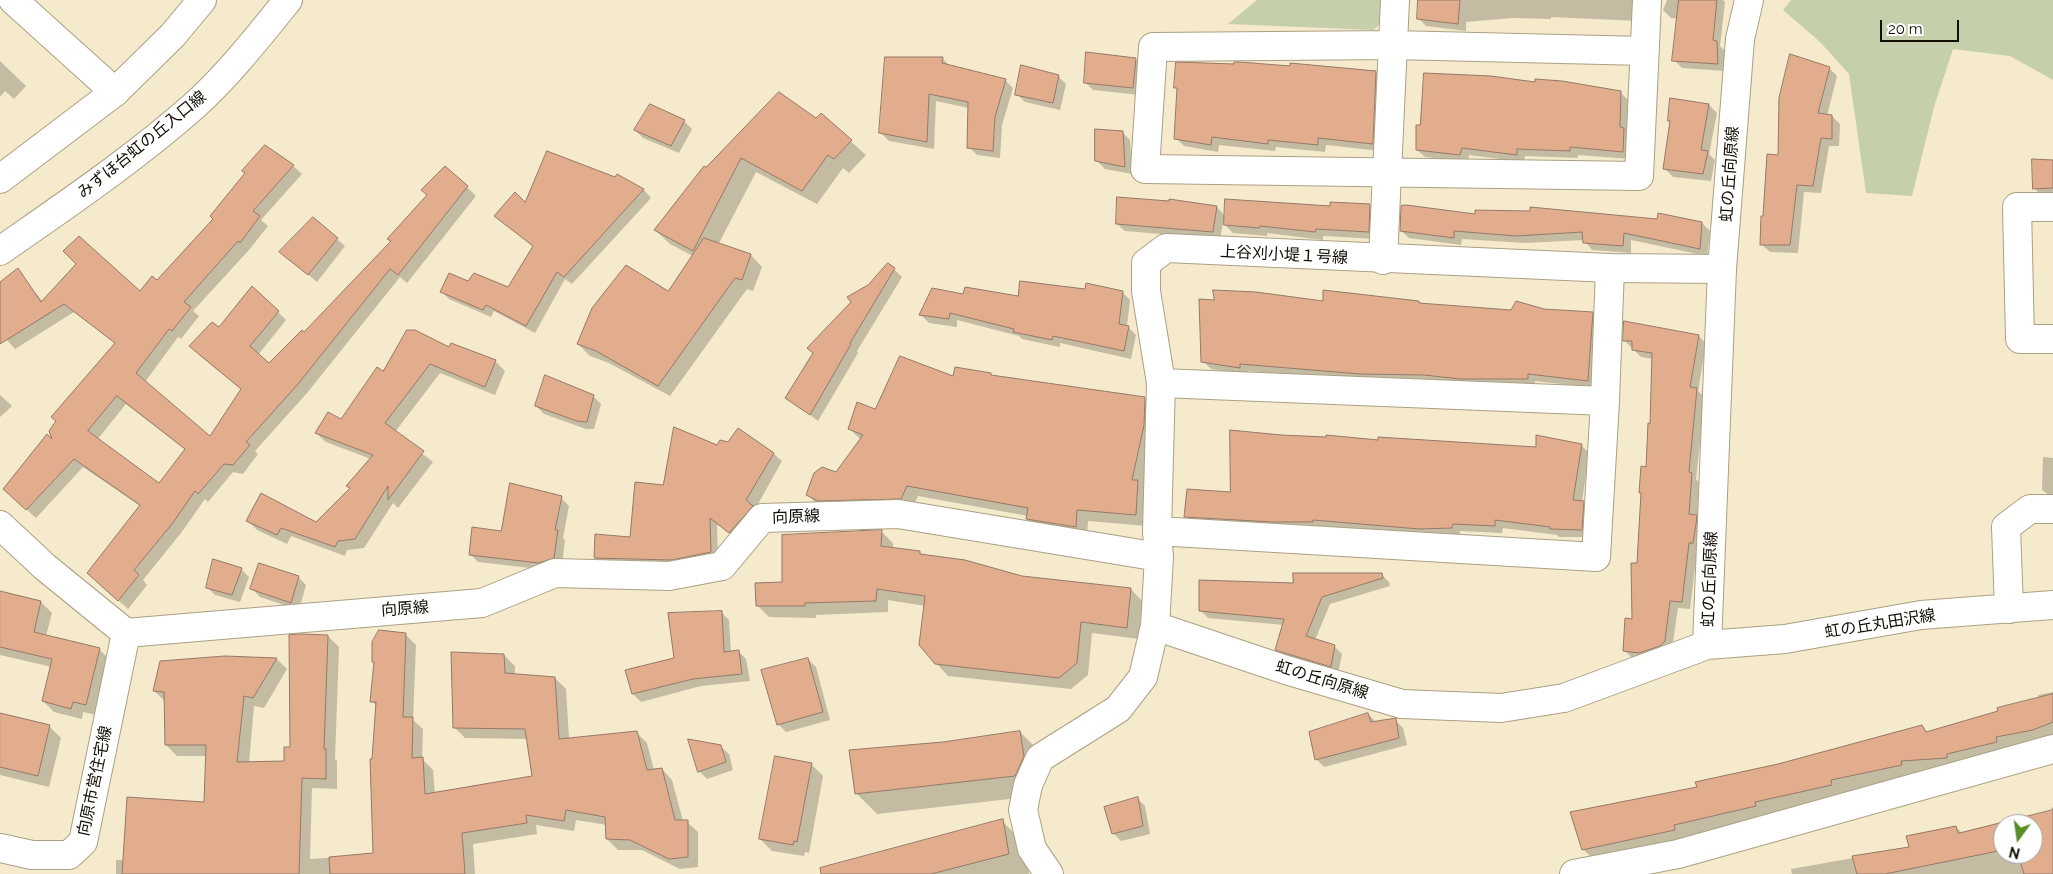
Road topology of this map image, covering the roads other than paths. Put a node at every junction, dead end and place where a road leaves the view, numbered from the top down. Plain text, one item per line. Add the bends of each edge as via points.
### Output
1 (13, 0) edge
2 (202, 0) edge
3 (288, 0) edge
4 (1395, 0) edge
5 (1647, 0) edge
6 (1749, 0) edge
7 (1393, 45) junction
8 (1645, 51) junction
9 (115, 92) junction
10 (1388, 173) junction
11 (0, 179) edge
12 (2053, 207) edge
13 (0, 251) edge
14 (1382, 260) junction
15 (1610, 268) junction
16 (1722, 269) junction
17 (2053, 339) edge
18 (1161, 384) junction
19 (1606, 401) junction
20 (2053, 509) edge
21 (0, 525) edge
22 (1158, 544) junction
23 (2053, 604) edge
24 (2009, 609) junction
25 (1155, 626) junction
26 (126, 634) junction
27 (1707, 645) junction
28 (2053, 750) edge
29 (0, 848) edge
30 (1681, 864) edge
31 (1049, 874) edge
32 (1574, 874) edge

1 - 9 street
2 - 9 street via 173,35
3 - 13 street, みずほ台虹の丘入口線 via 249,49 195,104 100,182
4 - 7 street
5 - 8 street
6 - 16 street, 虹の丘向原線 via 1740,39
7 - 8 street
7 - 10 street
7 - 10 street via 1153,47 1146,169
8 - 10 street via 1639,176
9 - 11 street
10 - 14 street
12 - 17 street via 2017,207 2020,339
14 - 15 street, 上谷刈小堤１号線
14 - 18 street, 上谷刈小堤１号線 via 1166,248 1146,263 1146,291
15 - 16 street, 上谷刈小堤１号線
15 - 19 street
16 - 27 street, 虹の丘向原線
18 - 19 street
18 - 22 street, 上谷刈小堤１号線
19 - 22 street, 向原線 via 1596,557
20 - 24 street via 2030,509 2006,526
21 - 26 street via 44,567
22 - 25 street
22 - 26 street, 向原線 via 898,514 762,518 722,566 669,576 555,573 482,604
23 - 24 street, 虹の丘丸田沢線
24 - 27 street, 虹の丘丸田沢線 via 1921,615 1785,639
25 - 27 street, 虹の丘向原線 via 1286,670 1402,704 1501,708 1564,698
25 - 31 street via 1143,677 1118,709 1040,758 1032,776 1023,810 1032,849
26 - 29 street, 向原市営住宅線 via 83,842 70,855 32,855
28 - 30 street
30 - 32 street

